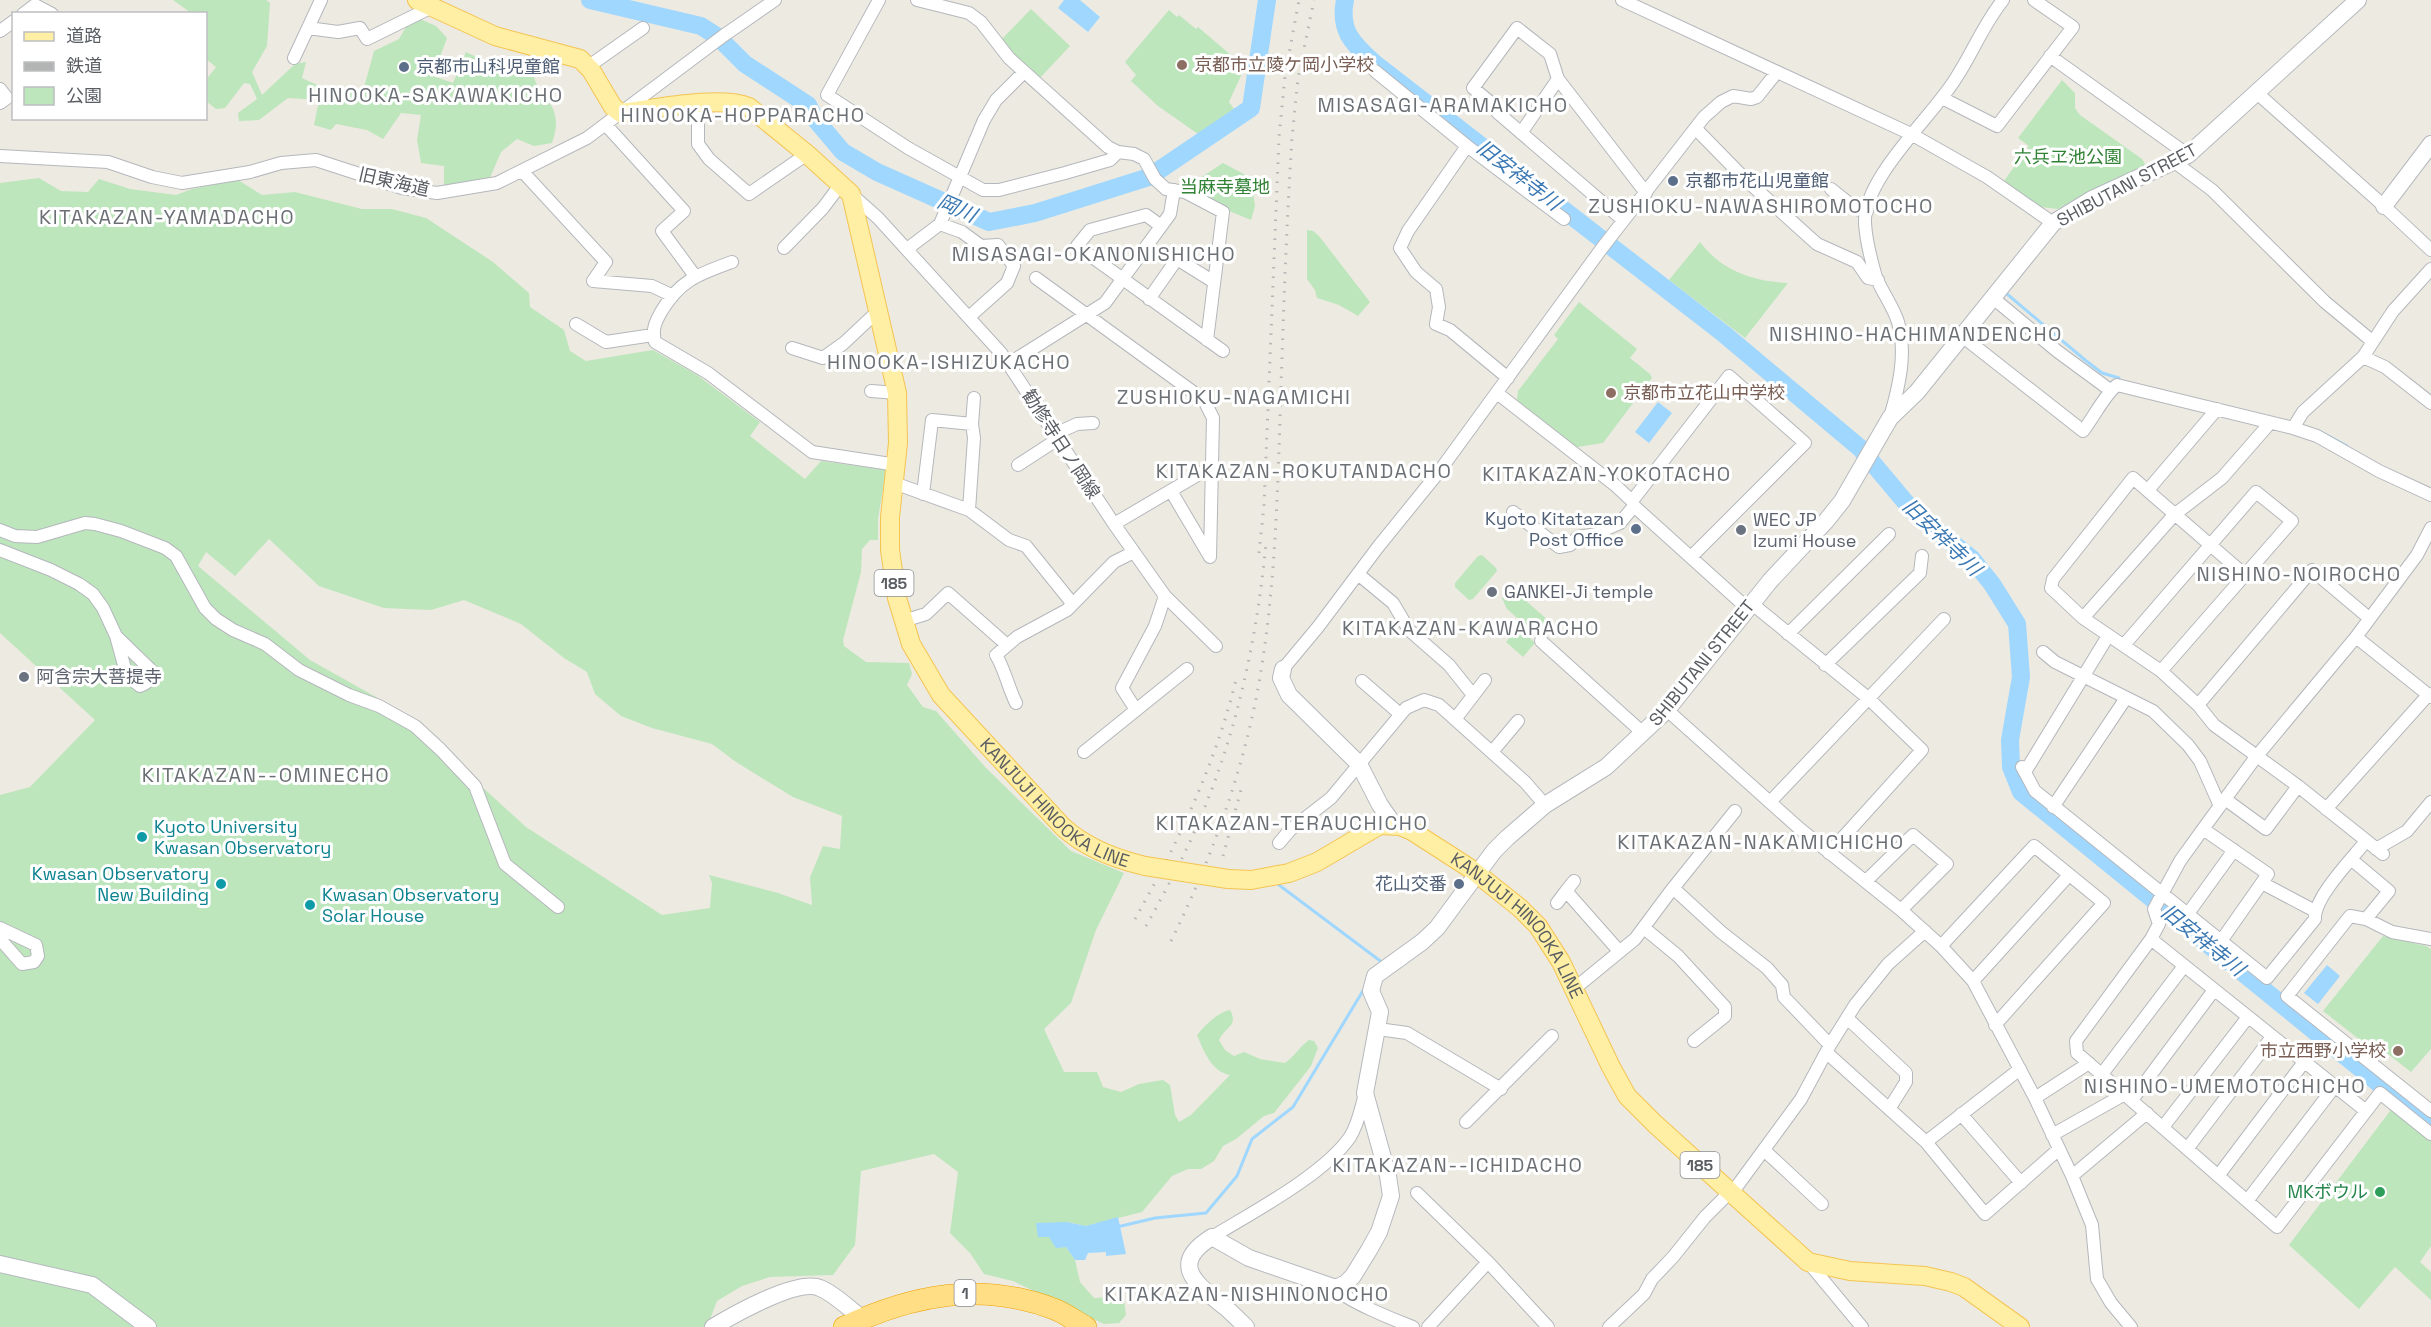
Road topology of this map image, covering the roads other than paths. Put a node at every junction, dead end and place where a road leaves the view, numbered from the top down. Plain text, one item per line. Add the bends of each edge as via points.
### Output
1 (321, 0) edge
2 (775, 0) edge
3 (879, 0) edge
4 (918, 0) edge
5 (1622, 0) edge
6 (2003, 0) edge
7 (2034, 0) edge
8 (2358, 0) edge
9 (423, 4) edge
10 (26, 12) edge
11 (48, 12) edge
12 (308, 28) junction
13 (643, 28) dead end
14 (2050, 56) junction
15 (294, 58) dead end
16 (589, 66) junction
17 (1375, 71) dead end
18 (1024, 72) junction
19 (1777, 72) junction
20 (1558, 79) junction
21 (0, 89) edge
22 (2257, 93) junction
23 (1942, 98) junction
24 (0, 103) edge
25 (694, 105) junction
26 (614, 119) junction
27 (1696, 129) junction
28 (1521, 133) junction
29 (1911, 134) junction
30 (2431, 144) edge
31 (1467, 146) junction
32 (1118, 152) junction
33 (807, 154) junction
34 (0, 156) edge
35 (2181, 158) junction
36 (523, 172) junction
37 (959, 178) junction
38 (846, 189) junction
39 (1831, 189) dead end
40 (1174, 190) junction
41 (1646, 193) junction
42 (2384, 206) junction
43 (1867, 211) junction
44 (1564, 219) dead end
45 (1623, 220) junction
46 (2053, 223) junction
47 (940, 224) junction
48 (1161, 226) junction
49 (784, 248) dead end
50 (907, 249) junction
51 (2431, 250) edge
52 (732, 262) dead end
53 (2431, 269) edge
54 (695, 276) junction
55 (1036, 278) dead end
56 (1122, 280) junction
57 (1878, 280) junction
58 (1214, 282) junction
59 (671, 295) junction
60 (1993, 298) junction
61 (1149, 299) junction
62 (878, 311) junction
63 (1087, 315) junction
64 (969, 317) junction
65 (576, 324) dead end
66 (653, 335) junction
67 (1962, 336) junction
68 (1207, 340) junction
69 (2372, 341) junction
70 (792, 348) dead end
71 (1223, 351) dead end
72 (2363, 357) junction
73 (1008, 364) junction
74 (1508, 378) junction
75 (2110, 390) junction
76 (872, 391) dead end
77 (897, 393) junction
78 (1497, 393) junction
79 (974, 398) dead end
80 (2431, 403) edge
81 (2217, 410) junction
82 (1890, 418) junction
83 (1093, 423) dead end
84 (2270, 423) junction
85 (972, 424) junction
86 (2293, 428) junction
87 (1056, 436) junction
88 (897, 465) junction
89 (1018, 465) dead end
90 (1211, 467) junction
91 (894, 483) junction
92 (2148, 490) junction
93 (1171, 491) junction
94 (923, 494) junction
95 (2431, 495) edge
96 (1633, 504) junction
97 (969, 510) junction
98 (1513, 512) dead end
99 (2175, 515) junction
100 (1114, 524) junction
101 (2431, 528) edge
102 (0, 530) edge
103 (1889, 534) dead end
104 (2210, 544) junction
105 (0, 550) edge
106 (1134, 552) junction
107 (1922, 556) dead end
108 (1690, 557) junction
109 (1358, 574) junction
110 (2245, 574) junction
111 (1165, 596) junction
112 (1072, 603) junction
113 (1749, 606) junction
114 (2083, 618) junction
115 (2369, 618) junction
116 (1944, 619) dead end
117 (903, 621) junction
118 (1788, 634) junction
119 (116, 636) junction
120 (2108, 636) junction
121 (2356, 637) junction
122 (1541, 640) dead end
123 (1007, 645) junction
124 (2124, 645) junction
125 (1216, 646) dead end
126 (2043, 652) dead end
127 (144, 662) junction
128 (1825, 664) junction
129 (1187, 669) dead end
130 (1283, 669) joint
131 (2162, 670) junction
132 (128, 676) junction
133 (2084, 676) junction
134 (1485, 680) dead end
135 (1362, 681) dead end
136 (1473, 695) junction
137 (2430, 696) edge
138 (1868, 698) junction
139 (2126, 698) junction
140 (1016, 702) dead end
141 (2198, 705) junction
142 (1136, 710) junction
143 (1667, 710) junction
144 (1400, 714) junction
145 (1456, 718) junction
146 (1518, 721) dead end
147 (1643, 734) junction
148 (1084, 752) dead end
149 (1492, 752) junction
150 (2256, 757) junction
151 (1359, 764) junction
152 (2298, 786) junction
153 (1771, 801) junction
154 (2223, 802) junction
155 (2431, 802) edge
156 (1545, 805) junction
157 (2053, 807) junction
158 (2326, 809) junction
159 (1736, 811) dead end
160 (1394, 825) junction
161 (2203, 829) junction
162 (1279, 843) dead end
163 (2375, 848) junction
164 (2234, 850) junction
165 (1829, 853) junction
166 (2352, 860) junction
167 (1477, 875) junction
168 (2069, 875) junction
169 (1866, 882) junction
170 (2262, 883) junction
171 (1673, 888) junction
172 (2161, 894) junction
173 (1557, 903) dead end
174 (558, 908) dead end
175 (1901, 910) junction
176 (2315, 911) junction
177 (2187, 915) junction
178 (2366, 919) junction
179 (0, 928) edge
180 (1644, 928) junction
181 (1925, 931) junction
182 (0, 939) edge
183 (2151, 939) junction
184 (2431, 939) edge
185 (2221, 941) junction
186 (1941, 946) junction
187 (1619, 951) junction
188 (2184, 966) junction
189 (1973, 981) junction
190 (1574, 989) junction
191 (2214, 990) junction
192 (2248, 1017) junction
193 (1847, 1018) junction
194 (1995, 1025) junction
195 (1378, 1029) junction
196 (1552, 1036) dead end
197 (2272, 1037) junction
198 (1694, 1041) dead end
199 (1828, 1049) junction
200 (2304, 1062) junction
201 (2089, 1063) junction
202 (2020, 1069) junction
203 (2102, 1074) junction
204 (2335, 1086) junction
205 (1501, 1089) junction
206 (1365, 1093) junction
207 (2129, 1097) junction
208 (2035, 1098) junction
209 (2416, 1099) junction
210 (1889, 1109) junction
211 (2366, 1111) junction
212 (2431, 1111) edge
213 (2148, 1113) junction
214 (2405, 1113) junction
215 (1961, 1114) junction
216 (1466, 1122) dead end
217 (2163, 1127) junction
218 (2431, 1134) edge
219 (2052, 1135) junction
220 (1926, 1142) junction
221 (2058, 1149) junction
222 (2187, 1149) junction
223 (1764, 1150) junction
224 (2072, 1176) junction
225 (2218, 1176) junction
226 (2020, 1183) junction
227 (1418, 1192) dead end
228 (1731, 1192) junction
229 (2247, 1201) junction
230 (1822, 1204) dead end
231 (1212, 1237) junction
232 (1488, 1262) junction
233 (1808, 1262) junction
234 (0, 1264) edge
235 (1336, 1288) junction
236 (859, 1324) edge
237 (2125, 1325) edge
238 (1406, 1326) edge
239 (148, 1327) edge
240 (713, 1327) edge
241 (1066, 1327) edge
242 (1086, 1327) edge
243 (1246, 1327) edge
244 (1428, 1327) edge
245 (1548, 1327) edge
246 (1609, 1327) edge
247 (1862, 1327) edge
248 (2020, 1327) edge

1 - 12 street
2 - 26 street, 旧東海道
3 - 37 street via 827,95
4 - 18 street via 969,13
5 - 19 street
6 - 23 street
7 - 14 street via 2073,27
8 - 22 main road, SHIBUTANI STREET
9 - 12 street via 367,39 360,28 338,32
9 - 16 main road via 495,36 577,58
10 - 11 street via 35,5
12 - 15 street
13 - 16 street
14 - 23 street via 1997,126
14 - 35 street
16 - 26 main road via 613,107
17 - 31 street
18 - 32 street
18 - 37 street via 996,100
19 - 27 street via 1756,97 1736,95 1721,102
19 - 29 street
20 - 28 street
20 - 28 street via 1550,54 1517,28 1473,88
20 - 41 street
21 - 24 street via 7,98
22 - 35 main road, SHIBUTANI STREET
22 - 42 street
23 - 29 street
25 - 26 main road
25 - 33 main road via 722,103 749,107
25 - 33 street via 696,140 701,149 749,194
26 - 36 street, 旧東海道
26 - 54 street via 684,211 662,231
27 - 41 street
27 - 57 street via 1816,244 1857,262 1868,278
28 - 45 street
29 - 43 street via 1876,187
29 - 46 street via 1987,177
30 - 42 main road
31 - 44 street
31 - 74 street via 1400,248 1416,272 1436,289 1437,324 1450,330
32 - 37 street via 1110,160 999,190 983,190
32 - 40 street via 1144,159 1166,189
33 - 38 main road
34 - 36 street, 旧東海道 via 108,162 182,183 316,160 402,188 437,193 497,183
35 - 46 main road, SHIBUTANI STREET via 2092,199
35 - 69 street via 2325,302
36 - 59 street via 606,262 593,281 652,286
37 - 47 street
38 - 49 street
38 - 50 street, 勧修寺日ノ岡線
38 - 62 main road, KANJUJI HINOOKA LINE / 185
39 - 43 street via 1856,209
40 - 48 street via 1170,214
40 - 58 street via 1223,212
41 - 45 street
42 - 51 street
43 - 57 street via 1867,242
45 - 74 street
46 - 60 main road, SHIBUTANI STREET
47 - 50 street
47 - 64 street via 962,232 981,246 998,245 1014,266 1007,284
48 - 56 street
48 - 56 street via 1146,215 1090,230 1077,246
50 - 64 street, 勧修寺日ノ岡線
52 - 54 street
53 - 69 street via 2392,311
54 - 59 street
55 - 63 street
56 - 61 street
56 - 63 street via 1105,303
57 - 82 street via 1900,333 1902,361
58 - 61 street via 1177,258
58 - 68 street
59 - 66 street via 653,325
60 - 67 main road, SHIBUTANI STREET
60 - 75 street
61 - 68 street
62 - 70 street via 823,358
62 - 77 main road, KANJUJI HINOOKA LINE / 185
63 - 73 street
63 - 90 street via 1204,400 1213,418
64 - 73 street, 勧修寺日ノ岡線
65 - 66 street via 606,342
66 - 88 street via 665,349 708,373 812,452
67 - 75 street via 2083,431
67 - 82 main road, SHIBUTANI STREET via 1917,392
68 - 71 street
69 - 72 street
72 - 80 street via 2385,368
72 - 86 street via 2303,412
73 - 87 street, 勧修寺日ノ岡線
74 - 78 street
75 - 81 street via 2117,385
76 - 77 street
77 - 88 main road, KANJUJI HINOOKA LINE / 185
78 - 96 street via 1615,485
78 - 109 street
79 - 85 street
81 - 84 street
81 - 92 street
82 - 113 main road, SHIBUTANI STREET via 1827,521
83 - 87 street via 1077,424
84 - 86 street
84 - 99 street via 2222,478
85 - 94 street via 932,420
85 - 97 street
86 - 95 street via 2322,438
87 - 89 street
87 - 100 street, 勧修寺日ノ岡線
88 - 91 main road, KANJUJI HINOOKA LINE / 185
90 - 93 street
90 - 93 street via 1210,557
91 - 94 street
91 - 117 main road, KANJUJI HINOOKA LINE / 185 via 890,550
92 - 99 street
92 - 114 street via 2133,478 2052,579 2051,588
93 - 100 street
94 - 97 street
96 - 98 street via 1620,523 1603,533 1578,537 1570,545 1559,547
96 - 108 street
96 - 108 street via 1729,376 1805,443
97 - 112 street via 1009,540 1026,546
99 - 104 street
99 - 114 street
100 - 106 street, 勧修寺日ノ岡線
101 - 115 street via 2417,555
102 - 174 street via 15,536 37,537 85,523 95,524 165,548 176,556 205,608 216,619 299,670 415,726 475,786 505,864
103 - 118 street
104 - 110 street
104 - 110 street via 2256,492 2292,521
104 - 124 street
105 - 119 street via 79,584 93,594
106 - 111 street, 勧修寺日ノ岡線
106 - 112 street via 1114,562
107 - 128 street via 1920,573
108 - 113 street
109 - 130 street
109 - 136 street via 1392,603 1409,630 1449,665
110 - 131 street
111 - 125 street, 勧修寺日ノ岡線
111 - 142 street via 1155,626 1122,688
112 - 123 street via 1067,610
113 - 118 street
113 - 143 main road, SHIBUTANI STREET
114 - 120 street
115 - 121 street
115 - 141 street via 2312,570
116 - 138 street
117 - 123 street via 926,614 948,593
117 - 160 main road, KANJUJI HINOOKA LINE / 185, bridge via 941,695 1063,827 1105,854 1145,866 1251,880 1289,873 1317,862 1374,827
118 - 128 street
119 - 127 street
119 - 132 street
120 - 124 street
120 - 133 street
121 - 137 street
121 - 150 street
122 - 147 street
123 - 140 street via 996,655
124 - 131 street
126 - 133 street
127 - 132 street via 129,668
127 - 132 street via 152,671 147,683 140,686
128 - 138 street
129 - 142 street
130 - 151 main road via 1282,682 1294,701
131 - 141 street
133 - 139 street
133 - 157 street via 2024,769 2035,791
134 - 136 street
135 - 144 street
136 - 145 street
137 - 158 street
138 - 153 street
138 - 165 street via 1922,750
139 - 154 street via 2153,711 2188,745
139 - 157 street
141 - 150 street via 2214,725
142 - 148 street
143 - 147 main road, SHIBUTANI STREET
143 - 153 street
144 - 145 street via 1418,702 1429,701
144 - 151 street
145 - 149 street
146 - 149 street
147 - 156 main road, SHIBUTANI STREET via 1606,767
149 - 156 street
150 - 152 street
150 - 154 street
151 - 160 main road
151 - 162 street via 1331,798
152 - 154 street via 2266,829
152 - 158 street
153 - 165 street
154 - 161 street
155 - 163 street via 2407,831
156 - 167 main road, SHIBUTANI STREET via 1494,851
157 - 172 street
158 - 163 street
159 - 171 street
160 - 167 main road, KANJUJI HINOOKA LINE / 185 via 1425,839
161 - 164 street
161 - 172 street
163 - 166 street
164 - 170 street via 2268,874
164 - 177 street
165 - 169 street
166 - 176 street
166 - 178 street via 2389,891
167 - 190 main road, KANJUJI HINOOKA LINE / 185 via 1538,926
167 - 195 main road, SHIBUTANI STREET via 1437,928 1375,976 1371,991 1380,1012
168 - 186 street via 2034,846
168 - 189 street
168 - 194 street via 2104,903
169 - 175 street
169 - 175 street via 1913,836 1947,864
170 - 176 street
170 - 185 street
171 - 180 street
171 - 199 street via 1767,968 1782,985 1784,998
172 - 177 street
172 - 183 street via 2154,909 2159,924
173 - 187 street via 1570,886
175 - 181 street
176 - 185 street via 2315,919 2267,978
177 - 185 street
178 - 184 street via 2391,932
178 - 209 street via 2350,916 2287,996
179 - 182 street via 36,945 38,956 34,962 22,964
180 - 187 street
180 - 198 street via 1678,956 1725,1007 1725,1016
181 - 186 street
181 - 193 street via 1888,964
183 - 188 street
183 - 201 street via 2076,1041 2077,1053
186 - 189 street
187 - 190 street
188 - 191 street
188 - 203 street
189 - 194 street
190 - 228 main road, KANJUJI HINOOKA LINE / 185 via 1627,1095
191 - 192 street
191 - 207 street
192 - 197 street
192 - 217 street
193 - 199 street
193 - 210 street via 1906,1073 1906,1082
194 - 202 street
195 - 205 street via 1407,1033
195 - 206 main road, SHIBUTANI STREET
196 - 205 street
197 - 200 street
197 - 222 street
199 - 210 street
199 - 223 street via 1801,1099
200 - 204 street
200 - 225 street
201 - 203 street
201 - 208 street
202 - 208 street
202 - 215 street
203 - 207 street
204 - 211 street
204 - 229 street
205 - 216 street
206 - 231 street via 1350,1136 1331,1158
206 - 235 main road, SHIBUTANI STREET via 1391,1196 1369,1250 1353,1276
207 - 213 street
207 - 219 street
208 - 219 street
209 - 212 street
209 - 214 street
210 - 220 street
211 - 214 street via 2380,1093
211 - 229 street via 2277,1227
213 - 217 street
213 - 224 street
214 - 218 street
215 - 220 street
215 - 226 street
217 - 222 street
219 - 221 street
220 - 226 street via 1985,1214
221 - 224 street
221 - 226 street
222 - 225 street
223 - 228 street
223 - 230 street
224 - 237 street via 2092,1225 2097,1279
225 - 229 street
227 - 232 street
228 - 233 main road, KANJUJI HINOOKA LINE / 185
228 - 246 street via 1652,1279 1644,1294
231 - 235 main road via 1249,1258
231 - 243 main road via 1194,1251 1189,1263 1190,1276
232 - 244 street
232 - 245 street
233 - 247 street
233 - 248 main road via 1850,1271 1925,1276 1951,1282
234 - 239 main road via 92,1285
235 - 238 street
236 - 240 main road via 819,1287 807,1287 759,1302
236 - 241 highway, 1 via 936,1308 981,1305 1022,1312
236 - 242 highway, 1 via 894,1305 956,1293 985,1293 1047,1307

